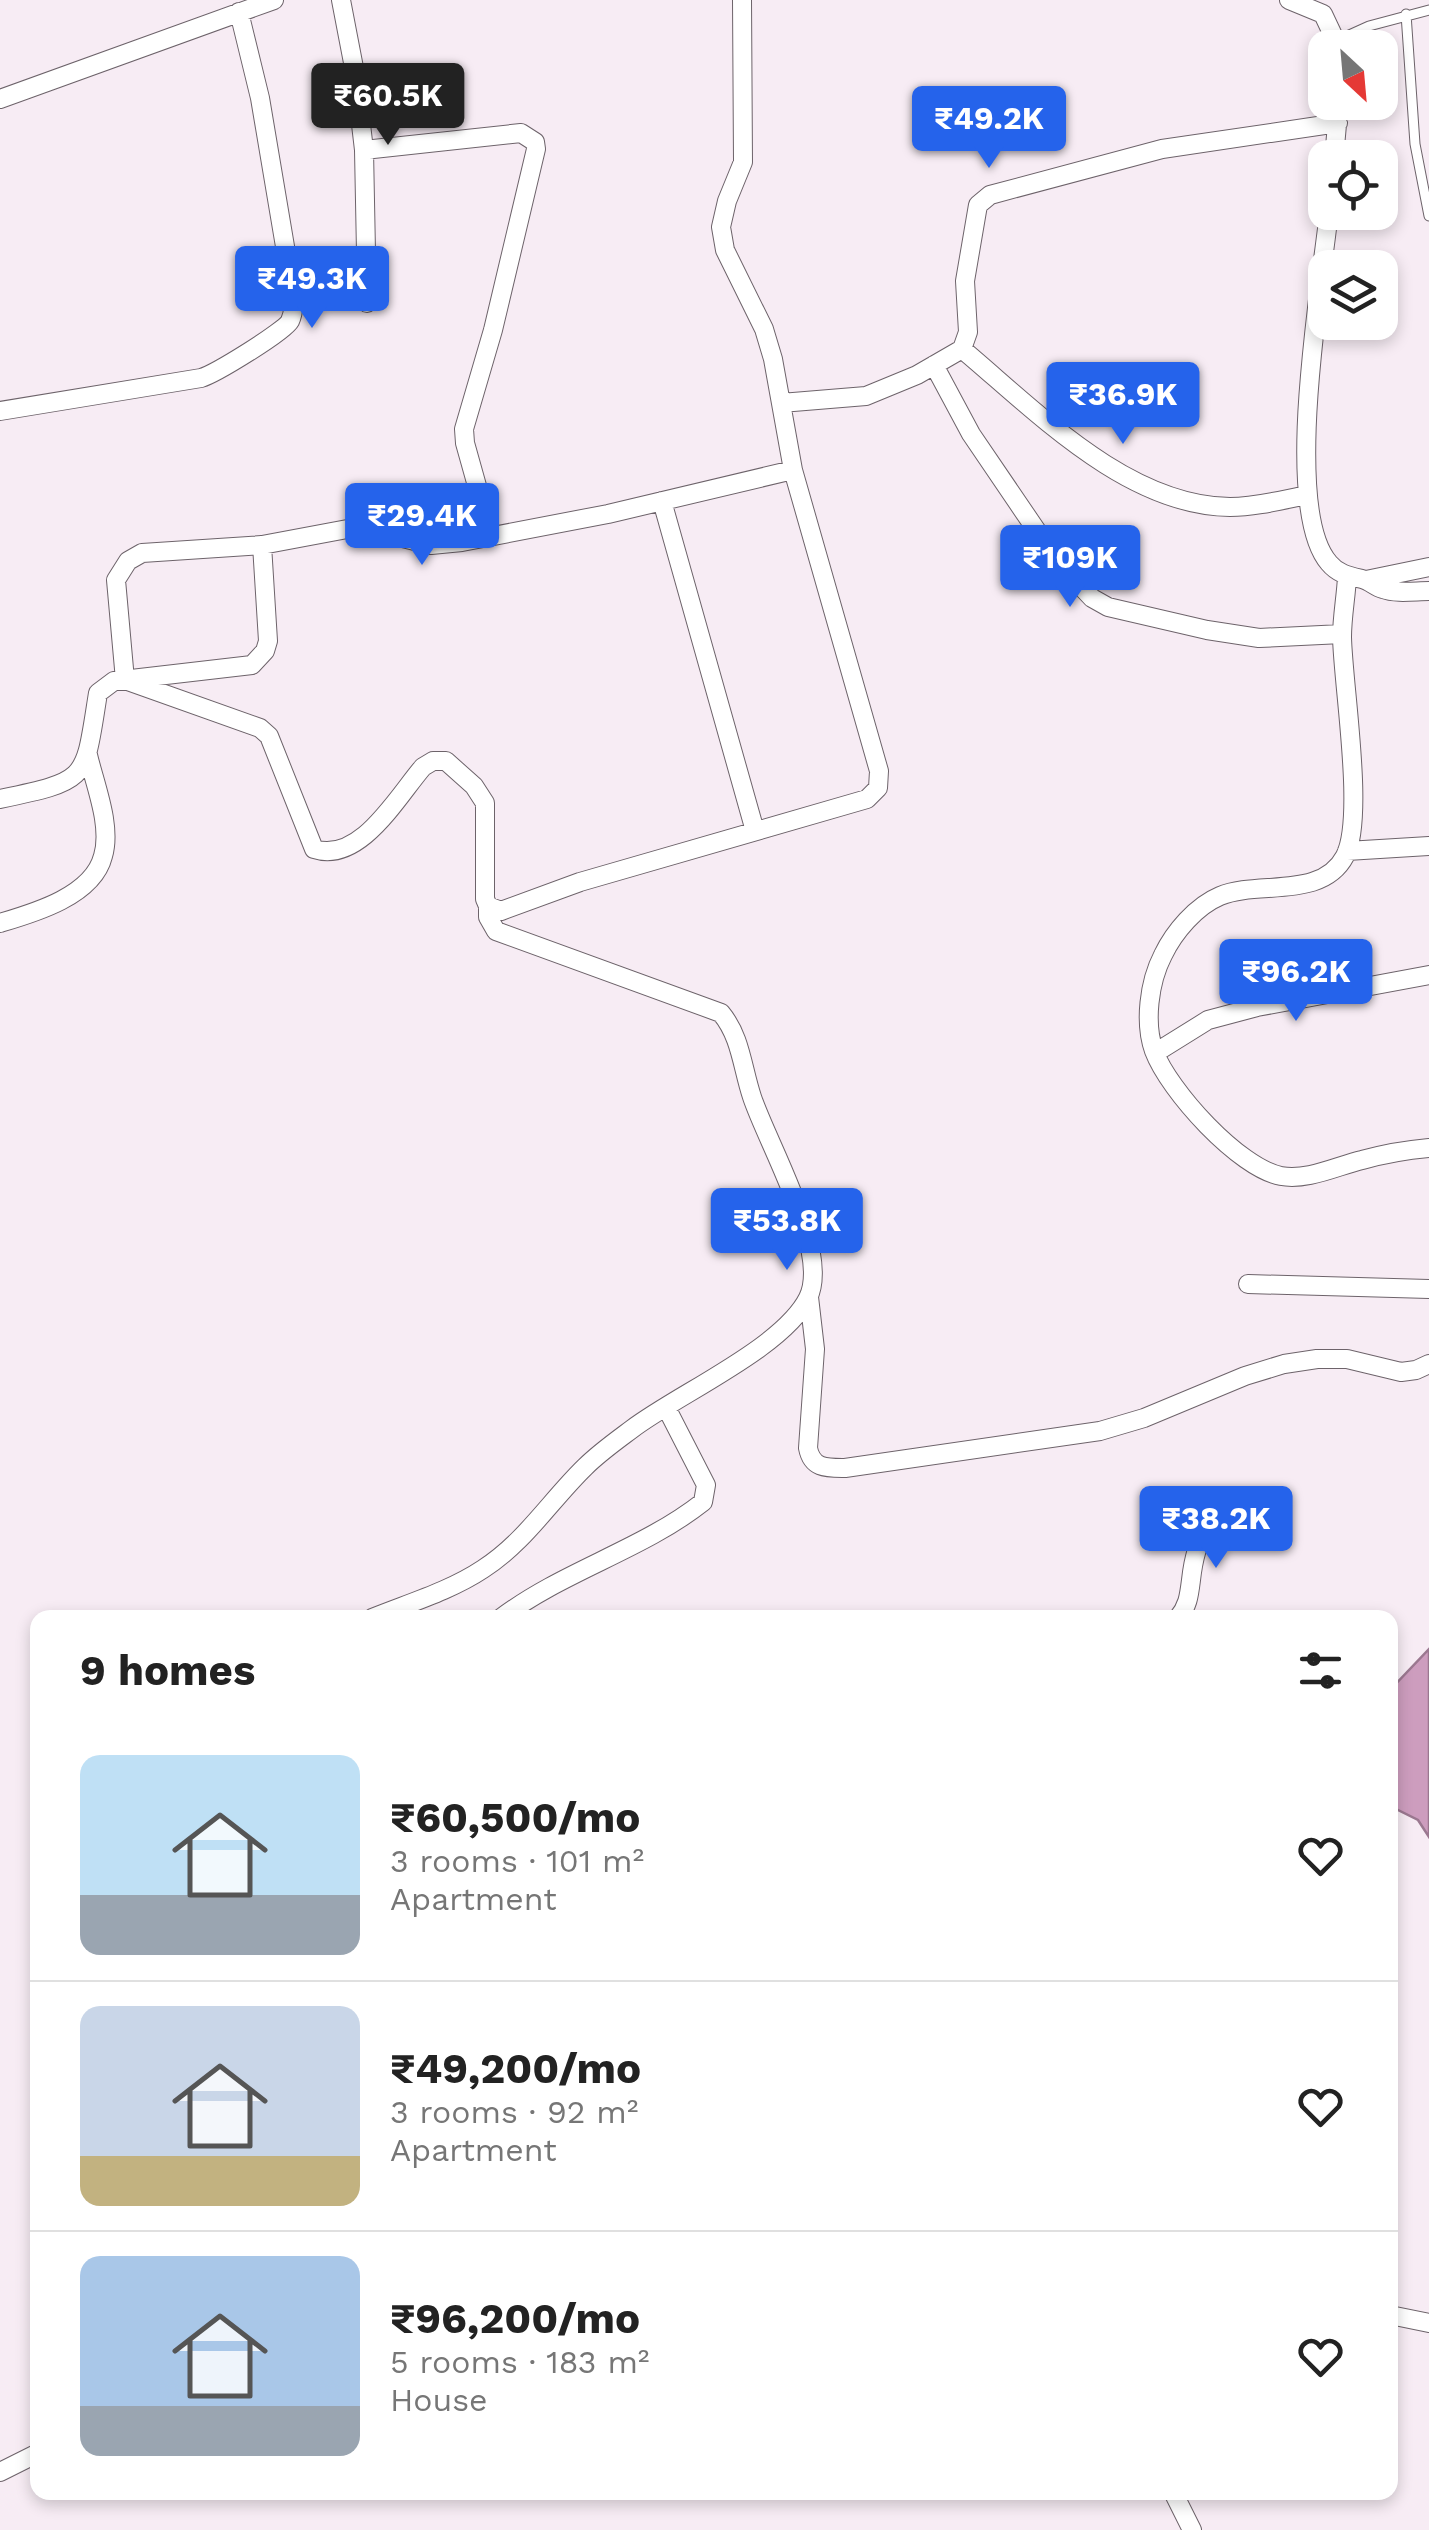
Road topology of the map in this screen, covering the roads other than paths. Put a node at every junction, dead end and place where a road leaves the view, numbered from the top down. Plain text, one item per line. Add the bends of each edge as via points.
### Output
1 (274, 0) edge
2 (342, 0) edge
3 (742, 0) edge
4 (1289, 0) edge
5 (1330, 7) edge
6 (226, 10) edge
7 (1429, 10) edge
8 (1406, 14) junction
9 (1370, 30) edge
10 (0, 99) edge
11 (1338, 120) edge
12 (1338, 123) junction
13 (1336, 140) edge
14 (364, 150) junction
15 (1429, 216) edge
16 (1327, 230) edge
17 (367, 303) dead end
18 (962, 349) junction
19 (934, 365) junction
20 (781, 403) junction
21 (0, 410) edge
22 (792, 470) junction
23 (1306, 495) junction
24 (662, 501) junction
25 (490, 536) junction
26 (262, 546) junction
27 (1429, 567) edge
28 (1356, 578) junction
29 (1429, 591) edge
30 (1342, 634) junction
31 (124, 680) junction
32 (88, 755) junction
33 (0, 799) edge
34 (755, 831) junction
35 (1429, 846) edge
36 (1347, 851) junction
37 (488, 906) junction
38 (0, 923) edge
39 (1429, 975) edge
40 (1155, 1053) junction
41 (1429, 1148) edge
42 (1248, 1284) dead end
43 (1429, 1290) edge
44 (808, 1297) junction
45 (1429, 1364) edge
46 (666, 1406) junction
47 (1249, 1500) dead end
48 (392, 1610) edge
49 (511, 1610) edge
50 (1183, 1610) edge
51 (1398, 2317) edge
52 (1429, 2324) edge
53 (30, 2458) edge
54 (0, 2472) edge
55 (1177, 2500) edge
56 (1192, 2530) edge

1 - 6 street
2 - 14 street
3 - 20 street via 743,162 721,227 725,250 764,329
4 - 5 street
6 - 10 street
6 - 21 street via 260,98 292,288 290,323 202,378
7 - 8 lane
8 - 9 lane
8 - 15 lane
11 - 12 street
12 - 13 street
12 - 18 street via 1162,149 990,196 978,204
14 - 17 street
14 - 25 street via 521,133 535,142 464,429
16 - 23 street
18 - 19 street
18 - 23 street via 1104,463 1160,492 1229,507
19 - 20 street via 866,396
19 - 30 street via 971,434 1058,562 1092,598 1108,607 1258,638
20 - 22 street
22 - 24 street
22 - 34 street via 879,771 878,788 867,799
23 - 28 street via 1314,540 1329,564
24 - 25 street
24 - 34 street
25 - 26 street via 432,545 358,528
26 - 31 street via 268,641 260,658 252,665
26 - 31 street via 142,553 128,561 116,580
27 - 28 street
28 - 29 street via 1384,590
28 - 30 street
30 - 36 street via 1352,770
31 - 32 street via 98,692
31 - 37 street via 260,728 314,849 328,854 370,831 423,767 446,761 484,803
32 - 33 street via 69,782
32 - 38 street via 104,858 71,894
34 - 37 street via 580,882 510,910
35 - 36 street
36 - 40 street via 1320,878 1232,892 1203,905 1182,927 1152,986
37 - 44 street via 496,932 721,1012 733,1027 751,1095 798,1204 812,1278
39 - 40 street via 1208,1020
40 - 41 street via 1217,1136 1264,1171 1302,1177
42 - 43 street
44 - 45 street via 815,1349 808,1448 822,1468 1100,1431 1284,1364 1347,1359 1401,1372
44 - 46 street via 768,1340
46 - 48 street via 586,1466 506,1553 480,1572
46 - 49 street via 706,1485 703,1502
47 - 50 street via 1228,1509 1200,1537
51 - 52 street
53 - 54 street
55 - 56 street

